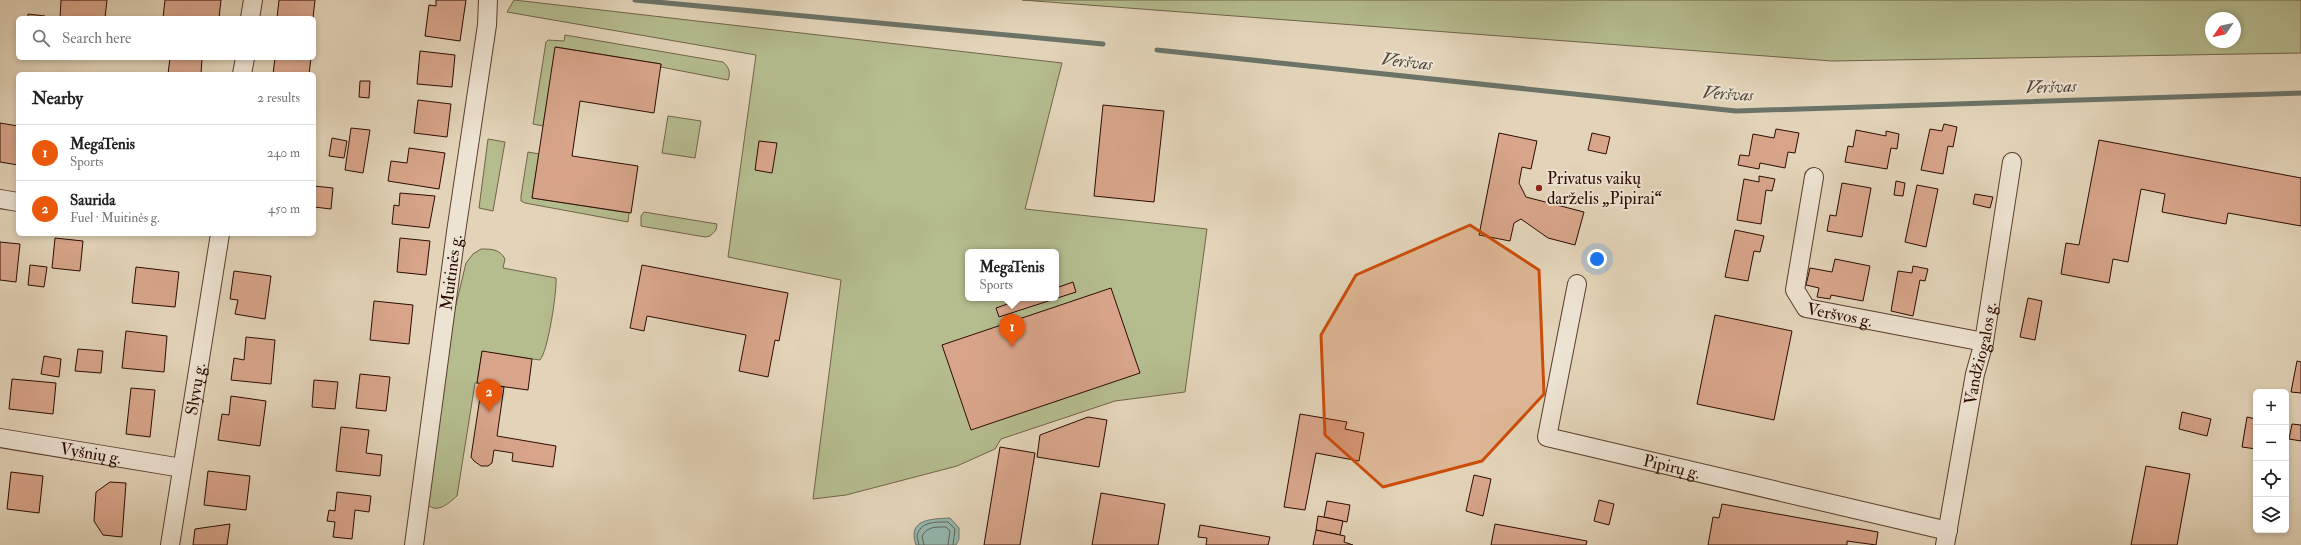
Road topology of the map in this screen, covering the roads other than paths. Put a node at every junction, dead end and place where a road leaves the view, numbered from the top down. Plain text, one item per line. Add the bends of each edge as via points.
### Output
1 (253, 0) edge
2 (488, 0) edge
3 (250, 16) edge
4 (245, 60) edge
5 (242, 72) edge
6 (2012, 162) dead end
7 (1814, 176) dead end
8 (0, 199) edge
9 (16, 202) edge
10 (216, 236) edge
11 (1577, 284) dead end
12 (1984, 342) junction
13 (0, 438) edge
14 (182, 468) junction
15 (1946, 538) edge
16 (170, 545) edge
17 (414, 545) edge

1 - 3 street
2 - 17 street, Muitinės g. via 487,24
4 - 5 street
6 - 12 street, Vandžiogalos g.
7 - 12 street, Veršvos g. via 1795,290 1806,308
8 - 9 street
10 - 14 street, Slyvų g.
11 - 15 street, Pipirų g. via 1548,437
12 - 15 street, Vandžiogalos g. via 1975,374
13 - 14 street, Vyšnių g.
14 - 16 street, Slyvų g.

